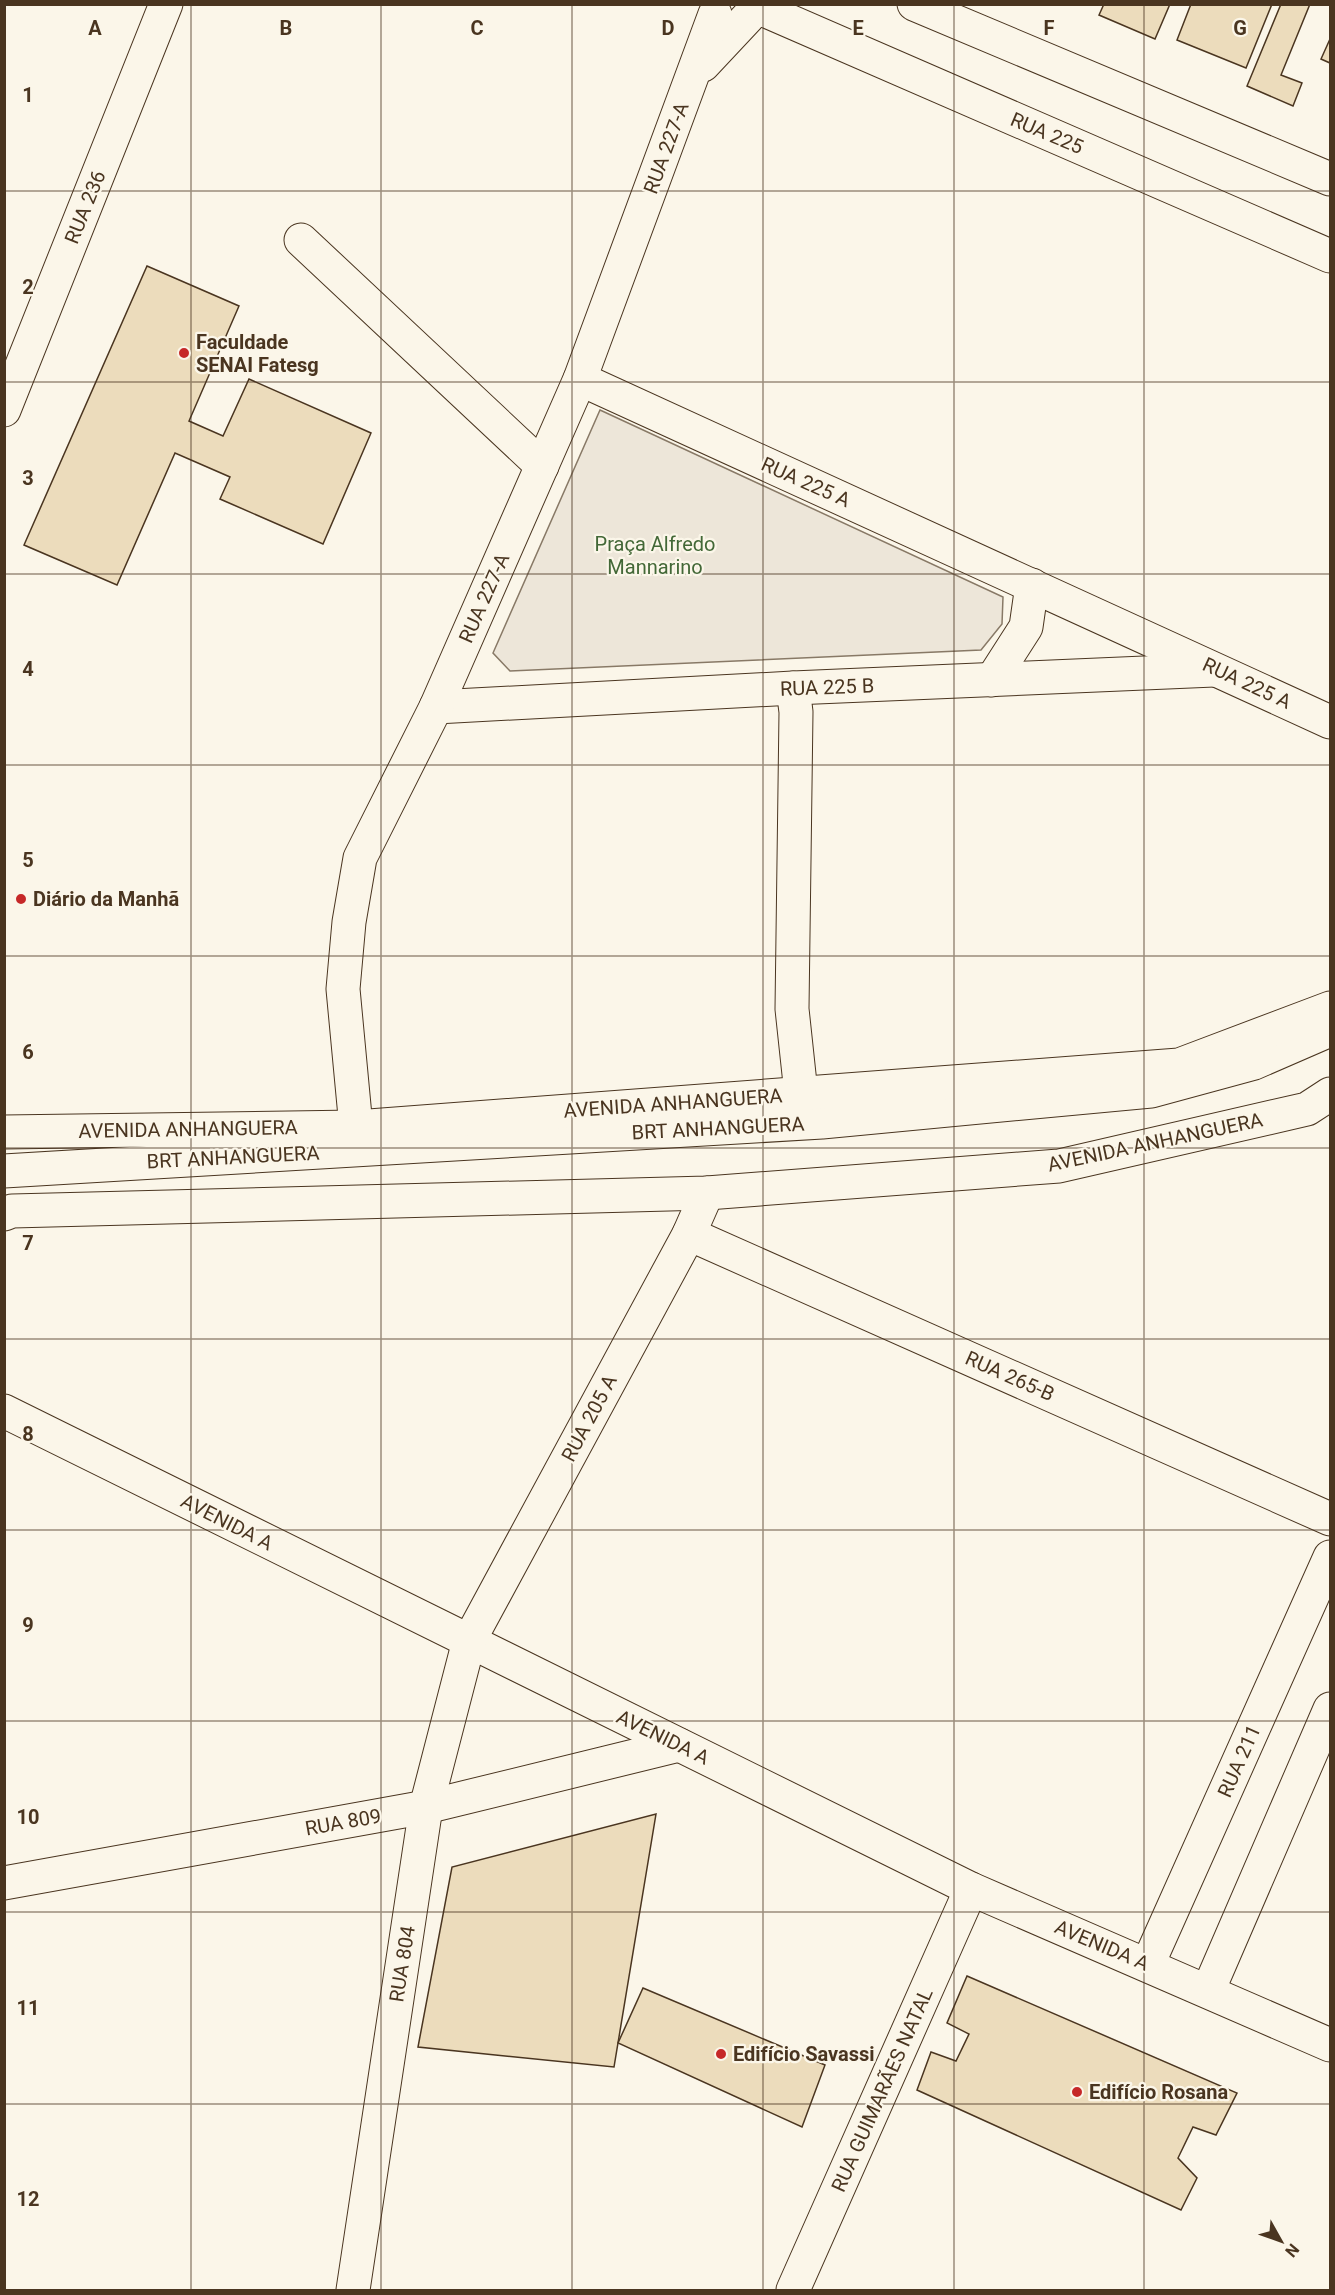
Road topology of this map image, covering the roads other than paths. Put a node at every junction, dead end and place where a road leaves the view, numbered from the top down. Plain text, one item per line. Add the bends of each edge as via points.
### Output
1 (166, 4) edge
2 (914, 4) edge
3 (707, 9) edge
4 (760, 10) edge
5 (691, 80) junction
6 (1330, 179) edge
7 (301, 240) dead end
8 (1328, 247) edge
9 (580, 379) junction
10 (4, 410) edge
11 (542, 466) junction
12 (1032, 585) junction
13 (1219, 670) junction
14 (992, 680) junction
15 (793, 688) junction
16 (436, 707) junction
17 (1330, 722) edge
18 (1330, 1008) edge
19 (1330, 1030) edge
20 (801, 1093) junction
21 (1323, 1107) edge
22 (356, 1127) junction
23 (4, 1132) edge
24 (94, 1165) junction
25 (4, 1171) edge
26 (4, 1187) edge
27 (707, 1193) junction
28 (4, 1214) edge
29 (689, 1233) junction
30 (4, 1411) edge
31 (1330, 1519) edge
32 (1330, 1557) edge
33 (469, 1641) junction
34 (1330, 1709) edge
35 (679, 1745) junction
36 (426, 1807) junction
37 (4, 1883) edge
38 (971, 1889) junction
39 (1148, 1964) junction
40 (1208, 1991) junction
41 (1330, 2045) edge
42 (353, 2290) edge
43 (793, 2290) edge

1 - 10 street, RUA 236
2 - 6 street
3 - 4 street, RUA 225 via 732,18
3 - 5 street, RUA 227-A
4 - 5 street, RUA 227-A via 714,51
4 - 8 street, RUA 225
5 - 9 street, RUA 227-A
7 - 11 street
9 - 11 street, RUA 227-A
9 - 12 street, RUA 225 A
11 - 16 street, RUA 227-A
12 - 13 street, RUA 225 A
12 - 14 street via 1026,627
13 - 14 street, RUA 225 B
13 - 17 street, RUA 225 A
14 - 15 street, RUA 225 B
15 - 16 street, RUA 225 B
15 - 20 street via 796,712 792,1009
16 - 22 street, RUA 227-A via 360,858 343,989
18 - 20 street, AVENIDA ANHANGUERA via 1179,1065
19 - 24 street, BRT ANHANGUERA via 1254,1063 1151,1091 822,1122
20 - 22 street, AVENIDA ANHANGUERA
21 - 27 street, AVENIDA ANHANGUERA via 1059,1166
22 - 23 street, AVENIDA ANHANGUERA
24 - 25 street, BRT ANHANGUERA
24 - 26 street, BRT ANHANGUERA
27 - 28 street, AVENIDA ANHANGUERA
27 - 29 street, RUA 205 A
29 - 31 street, RUA 265-B
29 - 33 street, RUA 205 A
30 - 33 street, AVENIDA A
32 - 39 street, RUA 211
33 - 35 street, AVENIDA A
33 - 36 street, RUA 804
34 - 40 street
35 - 36 street, RUA 809
35 - 38 street, AVENIDA A
36 - 37 street, RUA 809
36 - 42 street, RUA 804
38 - 39 street, AVENIDA A
38 - 43 street, RUA GUIMARÃES NATAL
39 - 40 street, AVENIDA A
40 - 41 street, AVENIDA A

